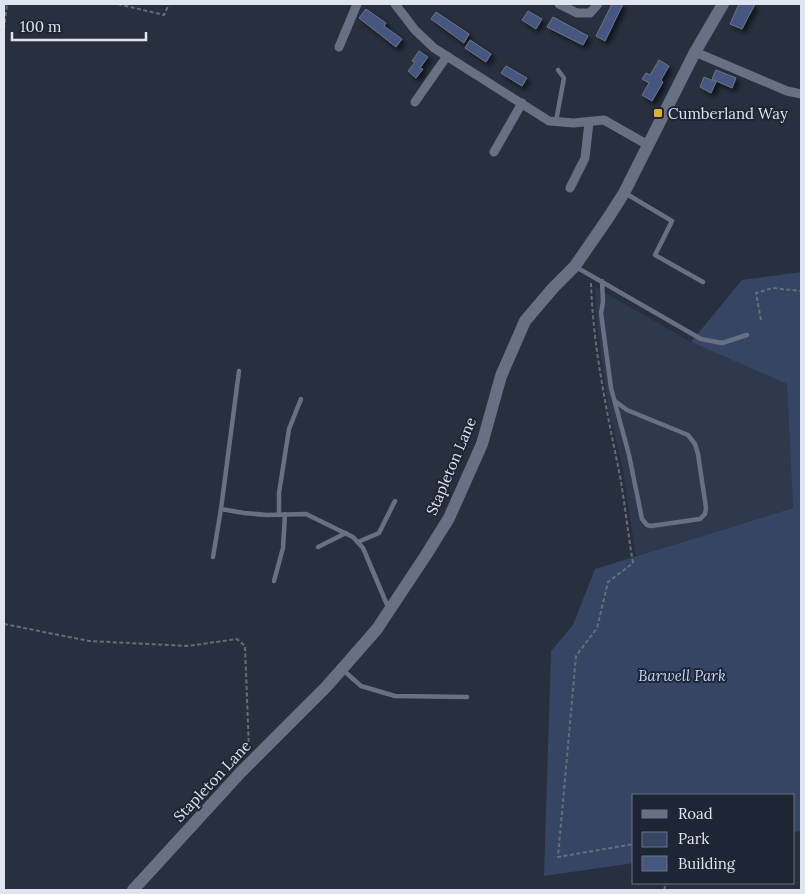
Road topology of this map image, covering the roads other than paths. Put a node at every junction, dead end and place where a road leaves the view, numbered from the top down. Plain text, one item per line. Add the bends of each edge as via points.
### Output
1 (357, 4) edge
2 (396, 4) edge
3 (559, 4) edge
4 (598, 4) edge
5 (723, 4) edge
6 (339, 47) dead end
7 (695, 52) junction
8 (448, 56) junction
9 (558, 70) dead end
10 (801, 94) edge
11 (415, 102) dead end
12 (522, 104) junction
13 (556, 121) junction
14 (589, 122) junction
15 (648, 145) junction
16 (494, 152) dead end
17 (570, 188) dead end
18 (624, 192) junction
19 (575, 266) junction
20 (602, 281) junction
21 (703, 282) dead end
22 (747, 334) dead end
23 (239, 371) dead end
24 (301, 399) dead end
25 (615, 401) junction
26 (395, 501) dead end
27 (221, 509) junction
28 (285, 514) junction
29 (279, 515) junction
30 (346, 533) junction
31 (358, 542) junction
32 (318, 547) dead end
33 (213, 557) dead end
34 (274, 581) dead end
35 (389, 609) junction
36 (342, 670) junction
37 (467, 697) dead end
38 (133, 890) edge

1 - 6 street
2 - 8 street via 415,30
3 - 4 street via 577,13 590,13
5 - 7 street, Stapleton Lane
7 - 10 street
7 - 15 street, Stapleton Lane
8 - 11 street
8 - 12 street
9 - 13 lane via 564,78
12 - 13 street via 548,121
12 - 16 street
13 - 14 street
14 - 15 street via 604,120
14 - 17 street via 585,158
15 - 18 street, Stapleton Lane
18 - 19 street, Stapleton Lane
18 - 21 lane via 672,221 655,255
19 - 20 lane
19 - 35 street, Stapleton Lane via 525,321 501,376 482,444 449,518
20 - 22 lane via 701,339 722,343
20 - 25 lane via 601,313
23 - 27 lane
24 - 29 lane via 289,429 279,493
25 - 25 lane via 632,413 688,435 695,444 706,508 700,519 646,525
26 - 31 lane via 379,533
27 - 29 lane via 244,514
27 - 33 lane
28 - 29 lane
28 - 30 lane via 306,514
28 - 34 lane via 283,548
30 - 31 lane
30 - 32 lane
31 - 35 lane
35 - 36 street, Stapleton Lane
36 - 37 lane via 361,686 395,696
36 - 38 street, Stapleton Lane via 249,763

